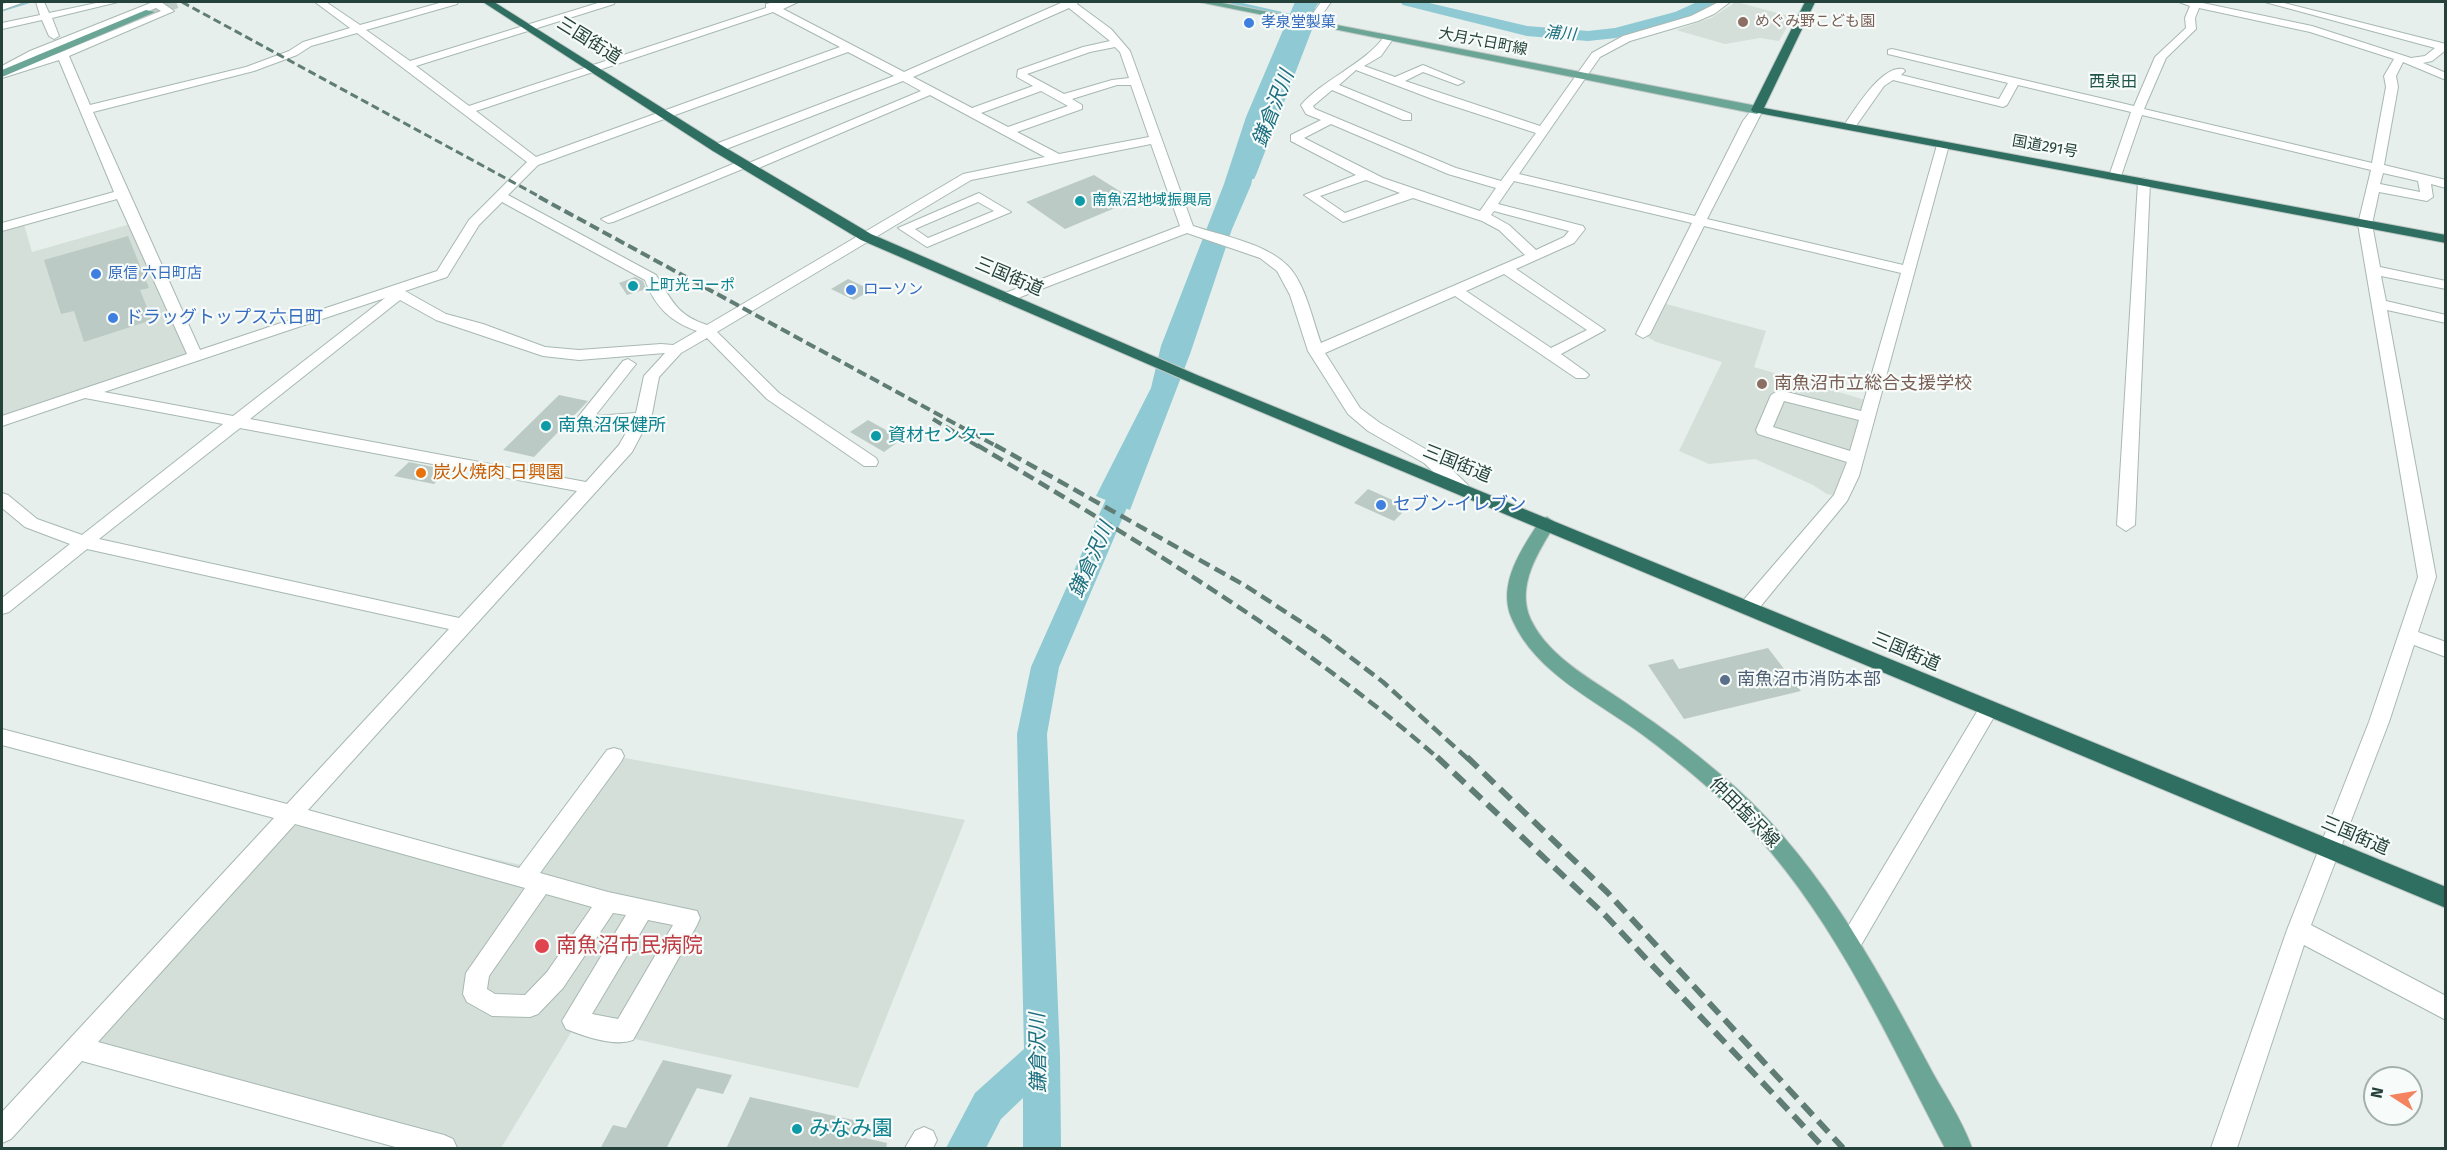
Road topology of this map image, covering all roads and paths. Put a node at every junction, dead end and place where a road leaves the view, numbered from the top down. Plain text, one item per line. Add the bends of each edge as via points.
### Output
1 (19, 2) edge
2 (113, 2) edge
3 (320, 2) edge
4 (453, 2) edge
5 (488, 2) edge
6 (610, 2) edge
7 (761, 2) edge
8 (793, 2) edge
9 (1070, 2) edge
10 (1204, 2) edge
11 (1326, 2) edge
12 (1708, 2) edge
13 (1810, 2) edge
14 (2184, 2) edge
15 (2249, 2) edge
16 (2270, 2) edge
17 (40, 3) dead end
18 (1723, 3) edge
19 (95, 4) edge
20 (2196, 4) junction
21 (154, 6) edge
22 (2, 7) edge
23 (774, 8) junction
24 (2240, 14) junction
25 (45, 17) junction
26 (1317, 25) junction
27 (2, 26) edge
28 (529, 27) junction
29 (359, 29) junction
30 (62, 30) junction
31 (1388, 39) junction
32 (1118, 43) junction
33 (848, 48) junction
34 (1893, 52) dead end
35 (34, 53) junction
36 (63, 55) junction
37 (1916, 58) junction
38 (2405, 59) junction
39 (408, 65) junction
40 (1355, 66) junction
41 (593, 68) junction
42 (2, 73) edge
43 (1582, 76) junction
44 (1891, 76) junction
45 (903, 77) junction
46 (2445, 77) edge
47 (1137, 81) junction
48 (1396, 81) junction
49 (1458, 82) dead end
50 (2014, 82) junction
51 (1330, 85) junction
52 (1044, 86) junction
53 (930, 91) junction
54 (1064, 98) junction
55 (86, 110) junction
56 (468, 110) junction
57 (1757, 110) junction
58 (2137, 112) junction
59 (970, 113) junction
60 (665, 114) junction
61 (1407, 117) dead end
62 (1330, 120) junction
63 (1849, 127) junction
64 (1543, 131) junction
65 (1006, 132) junction
66 (1155, 140) junction
67 (1943, 145) junction
68 (717, 148) junction
69 (1057, 158) junction
70 (534, 162) junction
71 (747, 166) junction
72 (2379, 168) junction
73 (1369, 175) junction
74 (2115, 176) junction
75 (2424, 179) junction
76 (1507, 181) junction
77 (2144, 182) junction
78 (2445, 184) edge
79 (2374, 187) junction
80 (1413, 193) junction
81 (121, 194) junction
82 (500, 196) junction
83 (926, 200) junction
84 (1487, 210) junction
85 (944, 212) junction
86 (608, 219) dead end
87 (1700, 221) junction
88 (2365, 224) junction
89 (2, 227) edge
90 (1186, 228) junction
91 (866, 237) junction
92 (2445, 239) edge
93 (1534, 256) junction
94 (1506, 269) junction
95 (1907, 270) junction
96 (2372, 270) junction
97 (2445, 285) edge
98 (1458, 291) junction
99 (397, 293) junction
100 (1005, 298) junction
101 (2378, 304) junction
102 (2445, 319) edge
103 (707, 330) junction
104 (1643, 334) dead end
105 (676, 350) junction
106 (1316, 351) junction
107 (1550, 354) junction
108 (195, 356) junction
109 (627, 364) dead end
110 (1581, 375) dead end
111 (85, 393) junction
112 (39, 409) junction
113 (1867, 417) junction
114 (642, 418) junction
115 (2, 421) edge
116 (235, 421) junction
117 (2, 436) edge
118 (1856, 459) junction
119 (870, 462) dead end
120 (590, 488) junction
121 (1461, 488) junction
122 (2, 499) edge
123 (1547, 523) junction
124 (2126, 525) dead end
125 (83, 542) junction
126 (2, 607) edge
127 (1748, 608) junction
128 (464, 626) junction
129 (2408, 634) junction
130 (2445, 650) edge
131 (1988, 710) junction
132 (2, 737) edge
133 (614, 756) dead end
134 (289, 814) junction
135 (2329, 847) junction
136 (533, 881) junction
137 (2445, 898) edge
138 (608, 902) junction
139 (642, 909) junction
140 (2298, 930) junction
141 (1849, 945) junction
142 (2445, 1009) edge
143 (77, 1048) junction
144 (2, 1130) edge
145 (444, 1149) edge
146 (1959, 1149) edge
147 (2224, 1149) edge

1 - 22 street
2 - 19 street
3 - 29 street
4 - 29 street
5 - 28 highway, 三国街道
6 - 28 street
7 - 23 street
8 - 23 street
9 - 32 street
9 - 45 street
10 - 26 main road, 大月六日町線
11 - 26 street via 1316,16
12 - 18 street
13 - 57 highway
14 - 20 street
15 - 24 street
16 - 38 street via 2444,47 2428,59
17 - 25 street
18 - 43 street via 1697,16 1608,45
19 - 25 street
19 - 30 street
20 - 24 street
20 - 58 street via 2190,18 2191,29 2161,57
21 - 35 street
21 - 36 street via 168,10
21 - 42 main road
23 - 33 street
23 - 41 street
24 - 38 street via 2312,29
25 - 27 street
25 - 30 street
26 - 31 main road, 大月六日町線
28 - 39 street
28 - 41 highway, 三国街道
29 - 39 street
29 - 55 street via 308,44 250,69
30 - 35 street
31 - 40 street via 1377,54
31 - 43 main road, 大月六日町線
32 - 47 street
32 - 52 street via 1087,49 1022,72 1021,75
33 - 45 street
33 - 60 street
34 - 37 street
35 - 42 street
36 - 42 street
36 - 55 street
37 - 44 street
37 - 50 street
38 - 46 street
38 - 72 street via 2390,76 2392,87
39 - 56 street
40 - 48 street
40 - 51 street
41 - 56 street
41 - 60 highway, 三国街道
43 - 57 main road, 大月六日町線
43 - 64 street
44 - 50 street via 2003,103
44 - 63 street via 1880,84
45 - 53 street
45 - 68 street
47 - 54 street via 1116,82
47 - 66 street
48 - 49 street via 1423,68
48 - 64 street
50 - 58 street
51 - 61 street
51 - 62 street via 1307,105 1310,111
52 - 54 street
52 - 59 street
53 - 59 street
53 - 71 street
54 - 65 street via 1078,107
55 - 81 street
56 - 70 street
57 - 63 highway, 国道291号
57 - 87 street
58 - 72 street
58 - 74 street
59 - 65 street
60 - 68 highway, 三国街道
60 - 70 street
62 - 73 street via 1295,138
62 - 76 street via 1452,171
63 - 67 highway, 国道291号
64 - 76 street
65 - 69 street
66 - 69 street
66 - 90 street
67 - 74 highway, 国道291号
67 - 95 street
68 - 71 highway, 三国街道
69 - 83 street via 967,177
70 - 82 street
71 - 86 street
71 - 91 highway, 三国街道
72 - 75 street
72 - 79 street
73 - 80 street
73 - 80 street via 1310,195 1343,218
74 - 77 highway, 国道291号
75 - 78 street
75 - 79 street via 2427,197
76 - 84 street
76 - 87 street
77 - 88 highway, 国道291号
77 - 124 street
79 - 88 street
80 - 84 street
81 - 89 street
81 - 108 street
82 - 99 street via 474,224 442,274
82 - 103 street via 651,278 657,293 681,321
83 - 85 street
83 - 91 street
84 - 93 street
84 - 93 street via 1578,229 1569,240
85 - 85 street via 905,228 927,243 1004,212 979,197
87 - 95 street
87 - 104 street
88 - 92 highway, 国道291号
88 - 96 street
90 - 100 street
90 - 106 street via 1265,255 1282,268 1297,295
91 - 100 highway, 三国街道
91 - 103 street
93 - 94 street
94 - 98 street
94 - 107 street via 1598,330
95 - 113 street
96 - 97 street
96 - 101 street
98 - 106 street
98 - 107 street
99 - 105 street via 441,317 543,351 579,355
99 - 108 street
99 - 116 street
100 - 121 highway, 三国街道
101 - 102 street
101 - 129 street via 2427,577
103 - 105 street
103 - 119 street via 773,396
105 - 114 street via 652,376
106 - 121 street via 1354,411 1430,459
107 - 110 street
108 - 111 street
109 - 114 street via 582,422
111 - 112 street
111 - 116 street
112 - 115 street
112 - 117 street
113 - 118 street
113 - 118 street via 1779,395 1764,430
114 - 120 street via 626,448
116 - 120 street
116 - 125 street
118 - 127 street via 1841,497
120 - 128 street
121 - 123 highway, 三国街道
122 - 125 street via 31,523
123 - 127 highway, 三国街道
123 - 141 main road, 仲田塩沢線 via 1518,576 1517,601 1527,630 1561,667 1649,729 1725,790 1764,829
125 - 126 street
125 - 128 street
127 - 131 highway, 三国街道
128 - 134 street
129 - 130 street
129 - 135 street via 2379,722
131 - 135 highway, 三国街道
131 - 141 street
132 - 134 street
133 - 136 street
134 - 136 street
134 - 143 street
135 - 137 highway, 三国街道
135 - 140 street
136 - 138 street
136 - 138 street via 478,972 475,994 492,1005 530,1006 555,980
138 - 139 street
139 - 139 street via 689,918 624,1032 574,1021
140 - 142 street
140 - 147 street
141 - 146 main road, 仲田塩沢線
143 - 144 street
143 - 145 street

